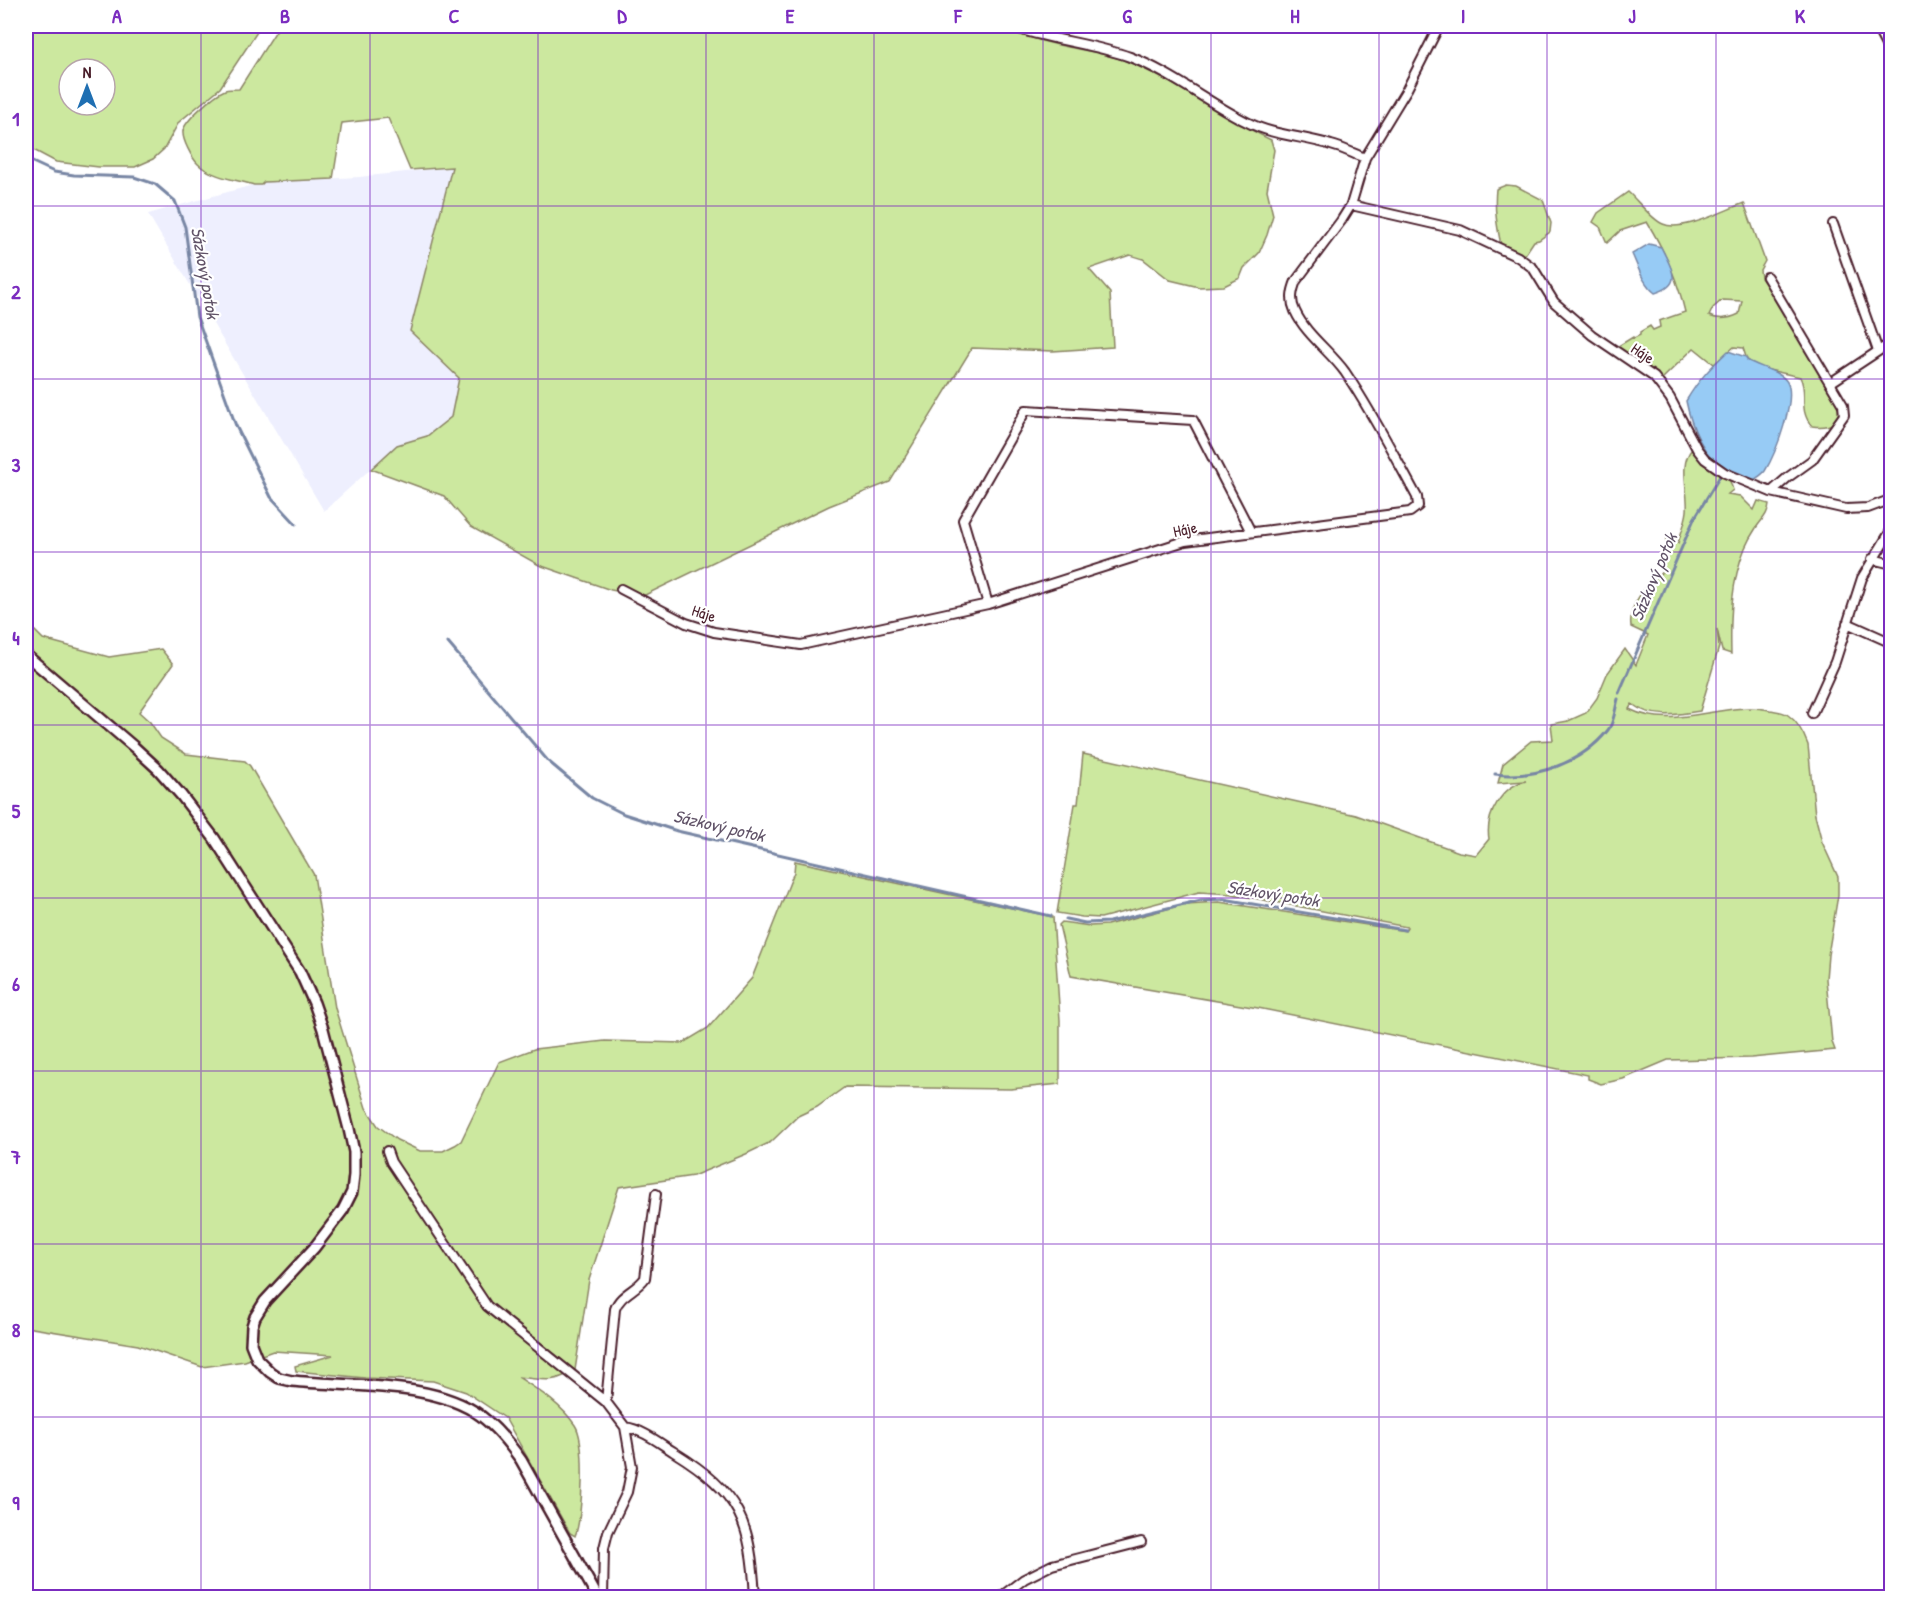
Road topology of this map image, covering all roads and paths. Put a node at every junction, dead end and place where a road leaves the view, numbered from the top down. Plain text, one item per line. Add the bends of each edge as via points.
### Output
1 (1010, 26) edge
2 (1439, 26) edge
3 (1876, 26) edge
4 (1892, 57) edge
5 (1365, 158) junction
6 (1351, 205) junction
7 (1833, 224) dead end
8 (1767, 278) dead end
9 (1892, 342) edge
10 (1878, 351) junction
11 (1830, 383) junction
12 (1771, 492) junction
13 (1892, 500) edge
14 (1892, 529) edge
15 (1251, 532) junction
16 (1872, 559) junction
17 (1892, 564) edge
18 (621, 589) dead end
19 (988, 604) junction
20 (1847, 623) junction
21 (1892, 643) edge
22 (26, 655) edge
23 (1812, 713) dead end
24 (387, 1151) dead end
25 (656, 1194) dead end
26 (606, 1402) junction
27 (625, 1426) junction
28 (1141, 1542) dead end
29 (1000, 1597) edge
30 (598, 1598) edge
31 (603, 1598) edge
32 (755, 1598) edge

1 - 5 street via 1132,58 1271,133 1330,144
2 - 5 street, Háje
3 - 4 street
5 - 6 street, Háje
6 - 12 street, Háje via 1460,230 1518,257 1533,268 1554,302 1592,335 1654,377 1705,459 1725,473
6 - 15 street, Háje via 1296,280 1292,300 1300,320 1343,370 1366,405 1418,506 1410,512
7 - 10 street
8 - 11 street
9 - 10 street
10 - 11 street
11 - 12 street via 1843,405 1840,424 1812,460
12 - 13 street, Háje via 1846,509 1868,508
14 - 16 street
15 - 19 street, Háje via 1185,541
15 - 19 street via 1193,420 1026,410 963,520
16 - 17 street
16 - 20 street
18 - 19 street, Háje via 714,632 801,645
20 - 21 street
20 - 23 street
22 - 30 street via 134,747 181,795 214,838 300,972 323,1029 351,1138 352,1192 331,1228 255,1317 251,1344 257,1359 279,1378 429,1394 480,1415 521,1460
24 - 26 street via 487,1306
25 - 26 street via 645,1278 622,1297 615,1309
26 - 27 street
27 - 31 street via 632,1479 604,1548
27 - 32 street via 637,1429 695,1465 734,1502 749,1546
28 - 29 street via 1052,1565

